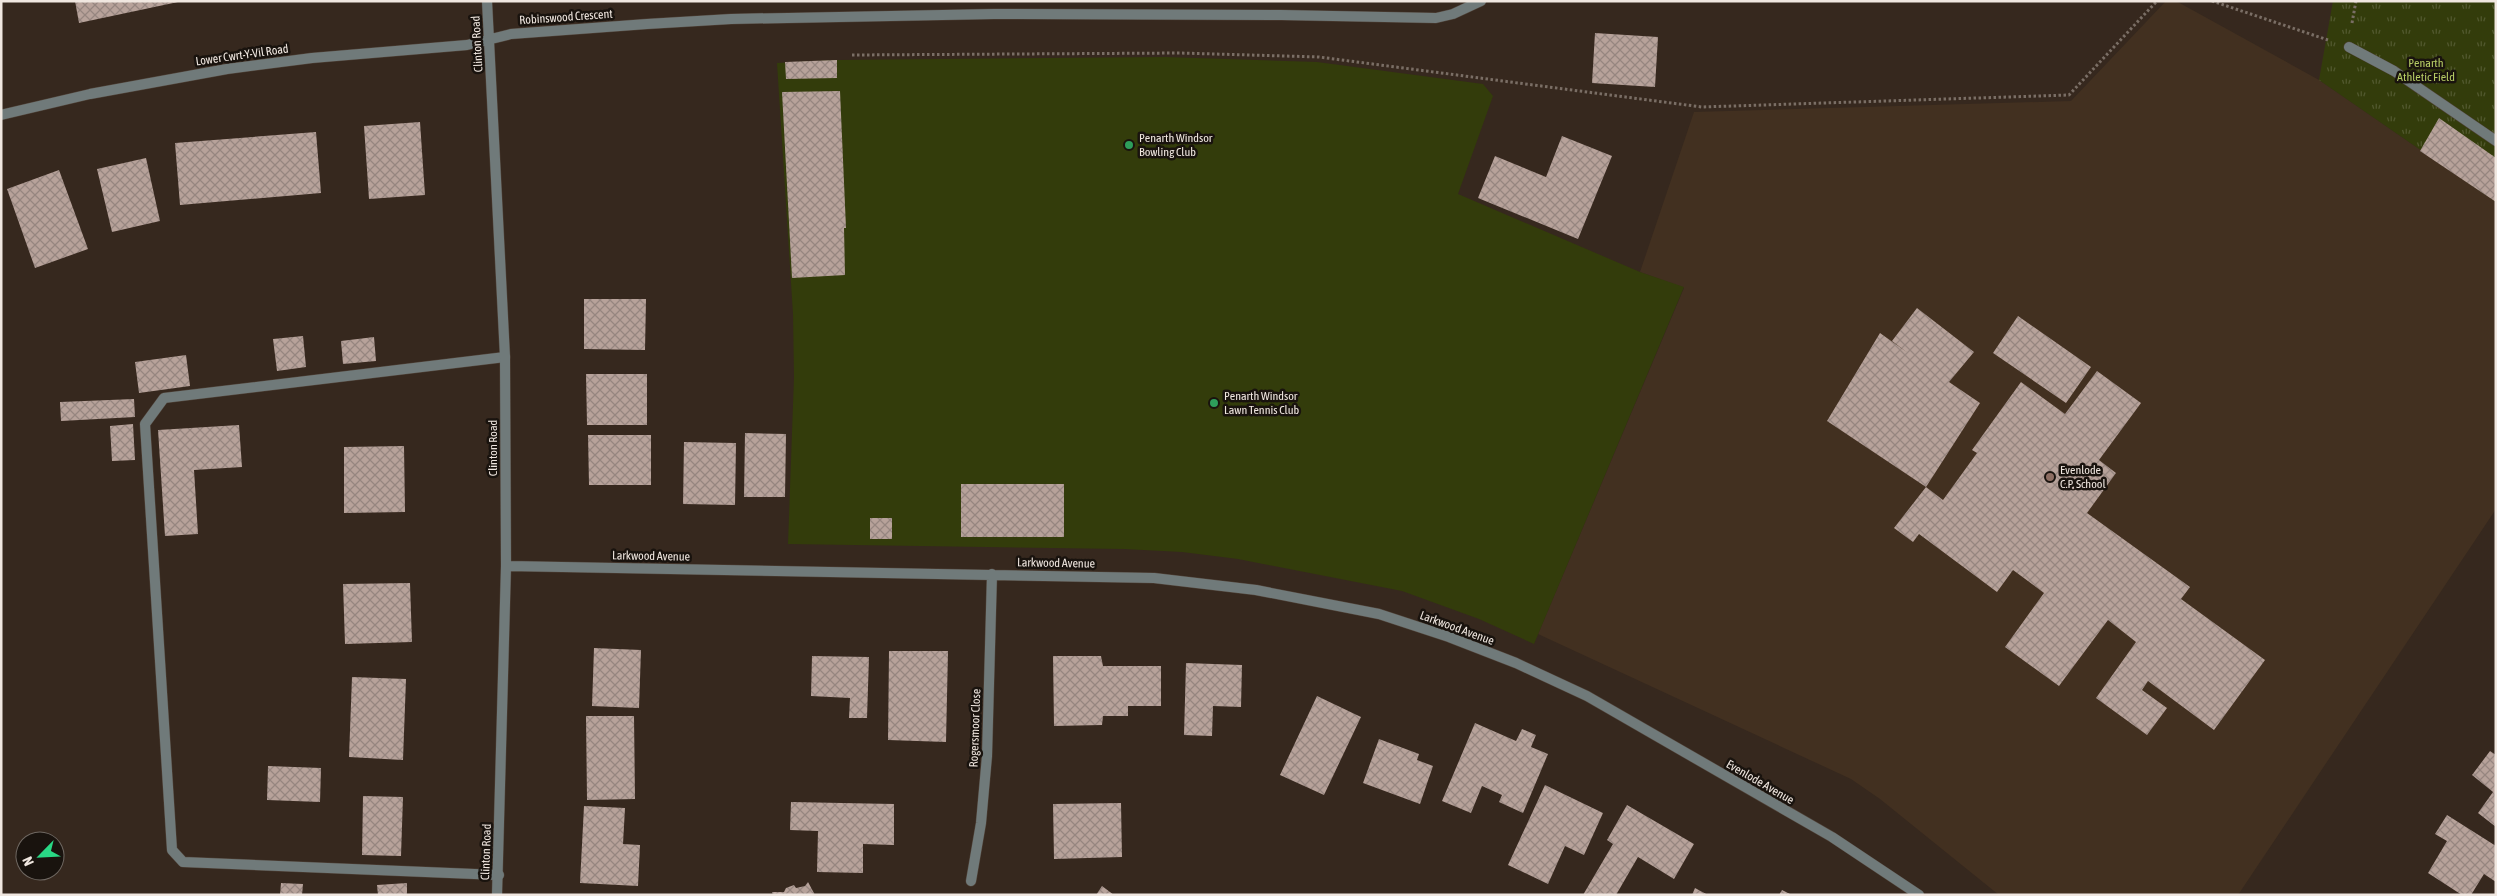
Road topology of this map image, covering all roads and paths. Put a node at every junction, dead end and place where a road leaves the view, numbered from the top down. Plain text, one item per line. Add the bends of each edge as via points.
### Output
1 (487, 1) edge
2 (1481, 1) edge
3 (2157, 1) edge
4 (2212, 1) edge
5 (489, 38) junction
6 (2349, 47) joint
7 (852, 55) dead end
8 (1, 115) edge
9 (2496, 141) edge
10 (505, 357) junction
11 (506, 566) junction
12 (992, 574) junction
13 (1586, 696) joint
14 (499, 875) junction
15 (971, 881) dead end
16 (497, 895) edge
17 (1918, 895) edge

1 - 5 street, Clinton Road
2 - 5 street, Robinswood Crescent via 1436,18 1188,14 846,16 647,24
3 - 7 path via 2069,95 1702,107 1309,57 1180,53
4 - 6 path
5 - 8 street, Lower Cwrt-Y-Vil Road via 467,45 227,69 90,94
5 - 10 street, Clinton Road
6 - 9 street via 2394,71
10 - 11 street, Clinton Road
10 - 14 street via 164,398 145,424 172,850 183,862
11 - 12 street, Larkwood Avenue
11 - 14 street, Clinton Road
12 - 13 street, Larkwood Avenue via 1154,578 1256,590 1321,602 1379,614 1449,636
12 - 15 street, Rogersmoor Close via 987,756 981,823
13 - 17 street, Evenlode Avenue via 1832,837
14 - 16 street, Clinton Road

